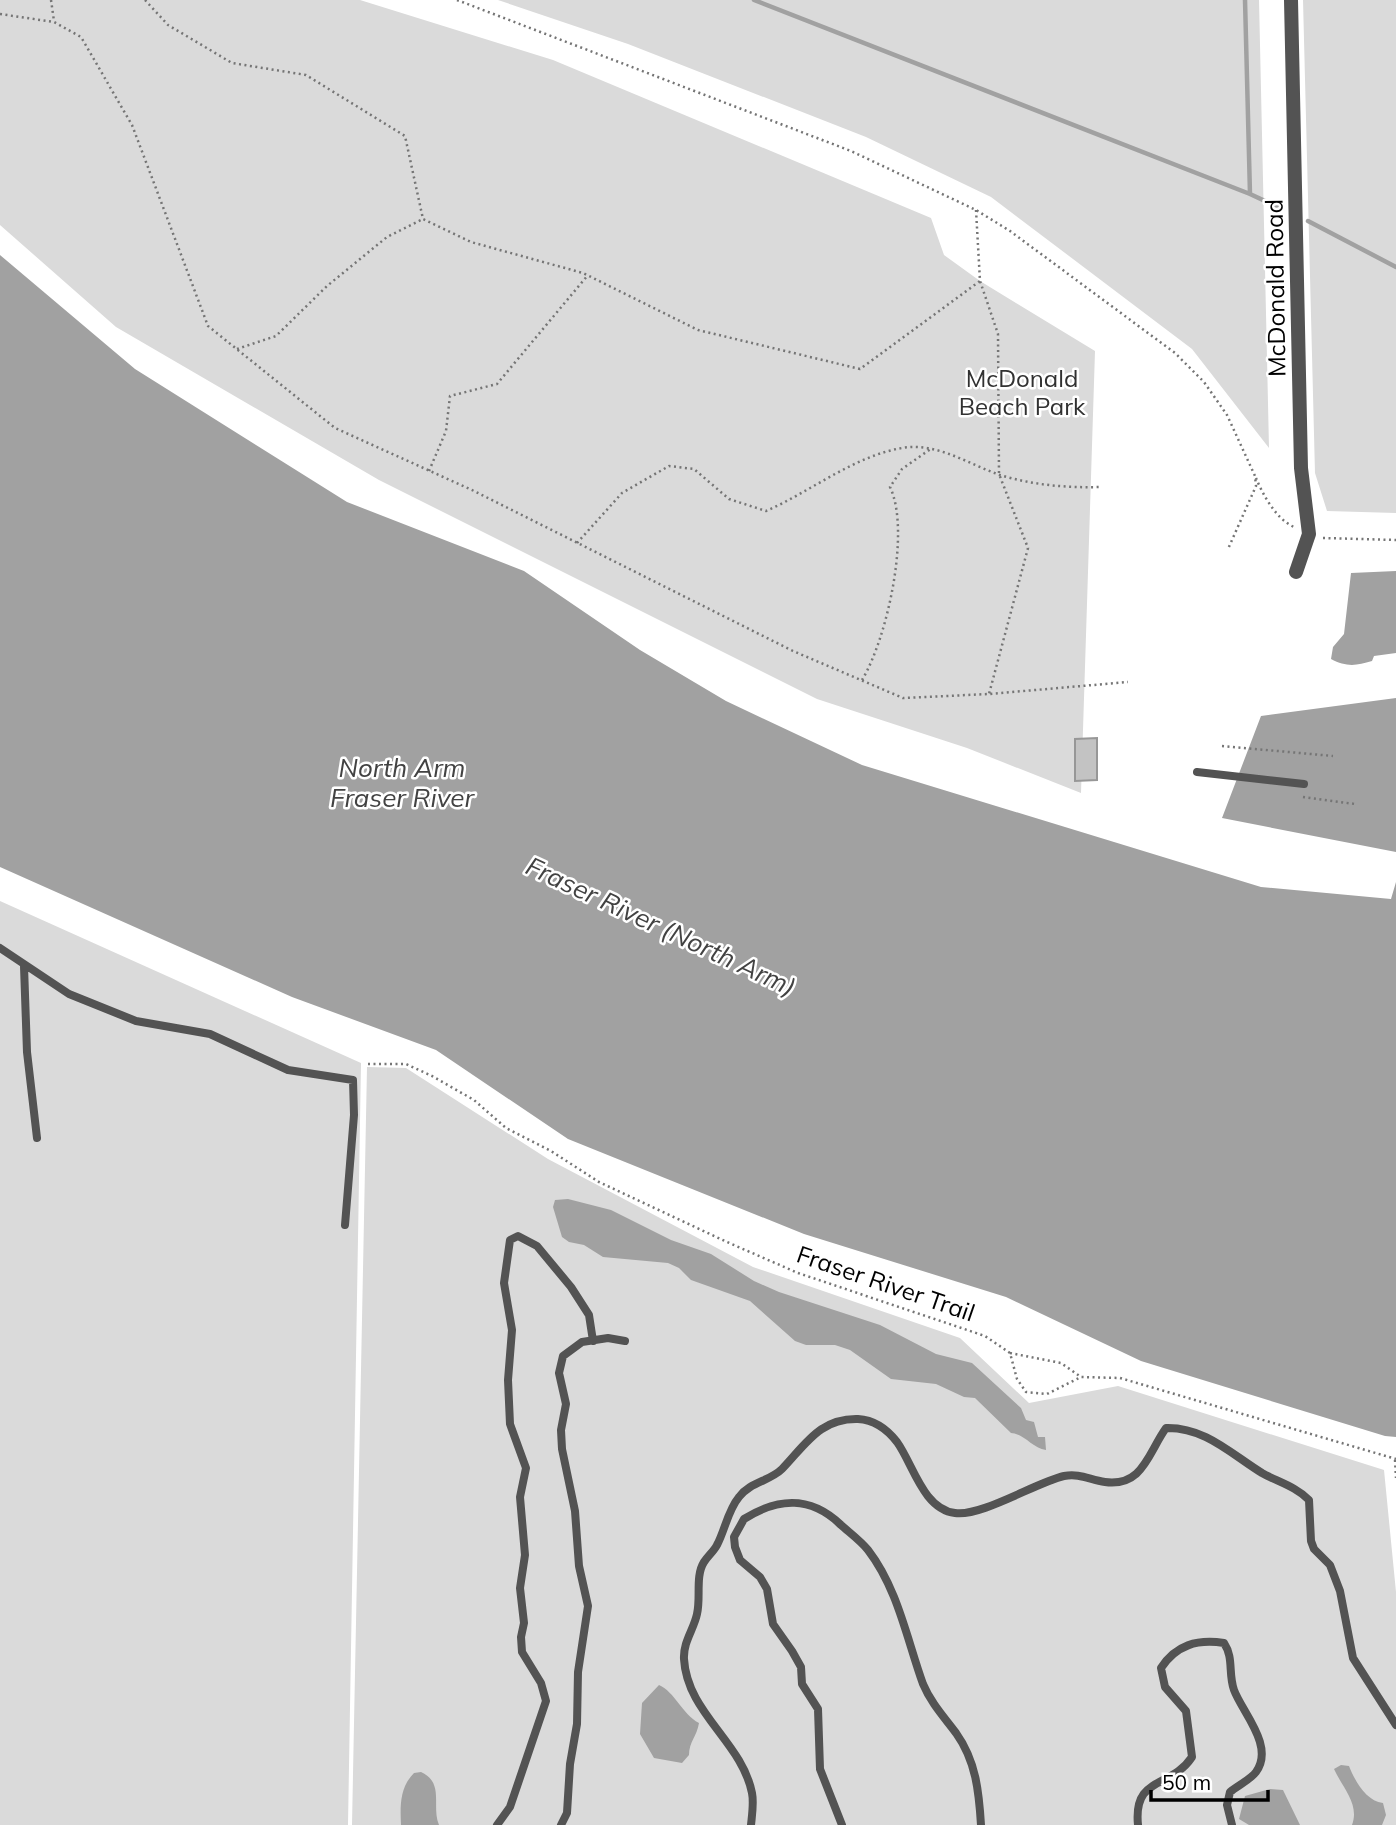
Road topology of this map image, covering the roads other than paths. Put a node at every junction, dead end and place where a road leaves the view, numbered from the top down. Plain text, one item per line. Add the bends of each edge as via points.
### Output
1 (1291, 0) edge
2 (1296, 572) dead end
3 (1197, 772) dead end
4 (1304, 784) dead end
5 (0, 948) edge
6 (24, 966) junction
7 (37, 1139) dead end
8 (345, 1225) dead end
9 (593, 1340) junction
10 (625, 1340) dead end
11 (1396, 1725) edge
12 (497, 1825) edge
13 (561, 1825) edge
14 (751, 1825) edge
15 (842, 1825) edge
16 (981, 1825) edge
17 (1138, 1825) edge
18 (1231, 1825) edge

1 - 2 street, McDonald Road via 1301,468 1309,534
3 - 4 lane
5 - 6 lane
6 - 7 lane
6 - 8 lane via 69,994 136,1021 210,1034 288,1070 353,1080
9 - 10 lane
9 - 12 lane via 589,1315 537,1245 517,1236 510,1240 504,1283 512,1330 510,1424 526,1468 520,1497 525,1555 520,1588 522,1652 546,1701 510,1807
9 - 13 lane via 571,1347 559,1373 566,1404 562,1449 588,1606 578,1672 578,1724
11 - 14 lane via 1353,1658 1340,1591 1330,1565 1311,1541 1308,1500 1217,1441 1166,1428 1142,1472 1124,1483 1081,1474 1062,1476 1023,1494 956,1514 942,1510 914,1476 887,1430 868,1420 844,1419 819,1429 782,1470 737,1498 716,1547 702,1564 698,1613 684,1661 699,1706 731,1746 746,1774 752,1796
15 - 16 lane via 820,1769 818,1709 802,1684 797,1659 772,1624 767,1589 740,1560 734,1537 744,1519 779,1505 806,1502 825,1510 868,1550 905,1627 924,1686 972,1766
17 - 18 lane via 1140,1796 1192,1757 1186,1712 1165,1686 1161,1668 1184,1646 1206,1640 1224,1643 1231,1655 1231,1680 1261,1754 1256,1772 1230,1792

